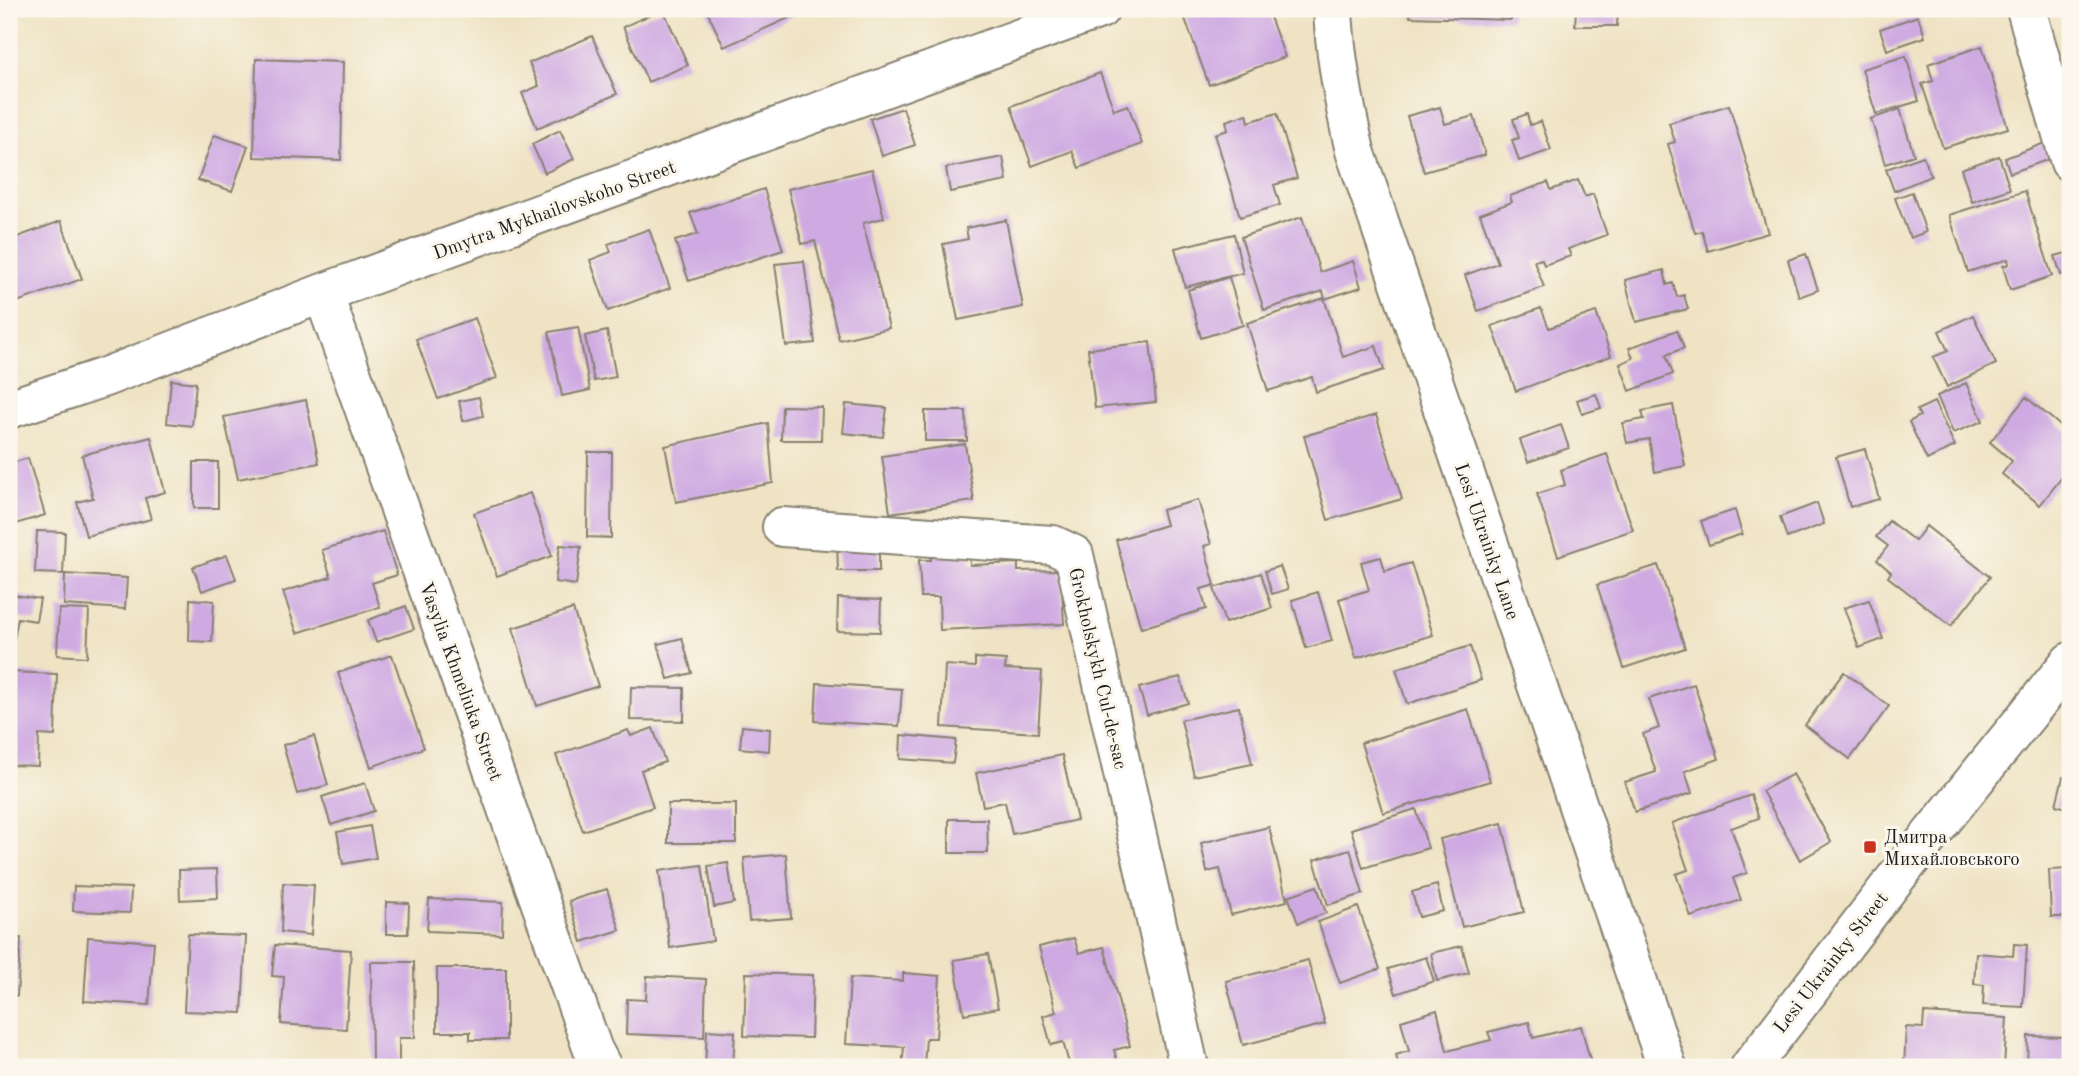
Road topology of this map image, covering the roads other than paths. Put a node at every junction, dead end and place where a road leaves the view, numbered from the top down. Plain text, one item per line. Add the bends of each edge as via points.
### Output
1 (1100, 9) edge
2 (1333, 9) edge
3 (2026, 9) edge
4 (2070, 162) edge
5 (323, 293) junction
6 (9, 409) edge
7 (782, 527) dead end
8 (2070, 662) edge
9 (603, 1067) edge
10 (1189, 1067) edge
11 (1667, 1067) edge
12 (1751, 1067) edge

1 - 5 street, Dmytra Mykhailovskoho Street
2 - 11 street, Lesi Ukrainky Lane via 1342,94 1355,151
3 - 4 street
5 - 6 street, Dmytra Mykhailovskoho Street
5 - 9 street, Vasylia Khmeliuka Street via 593,1050
7 - 10 street, Grokholskykh Сul-de-sac via 1053,545 1074,555
8 - 12 street, Lesi Ukrainky Street

